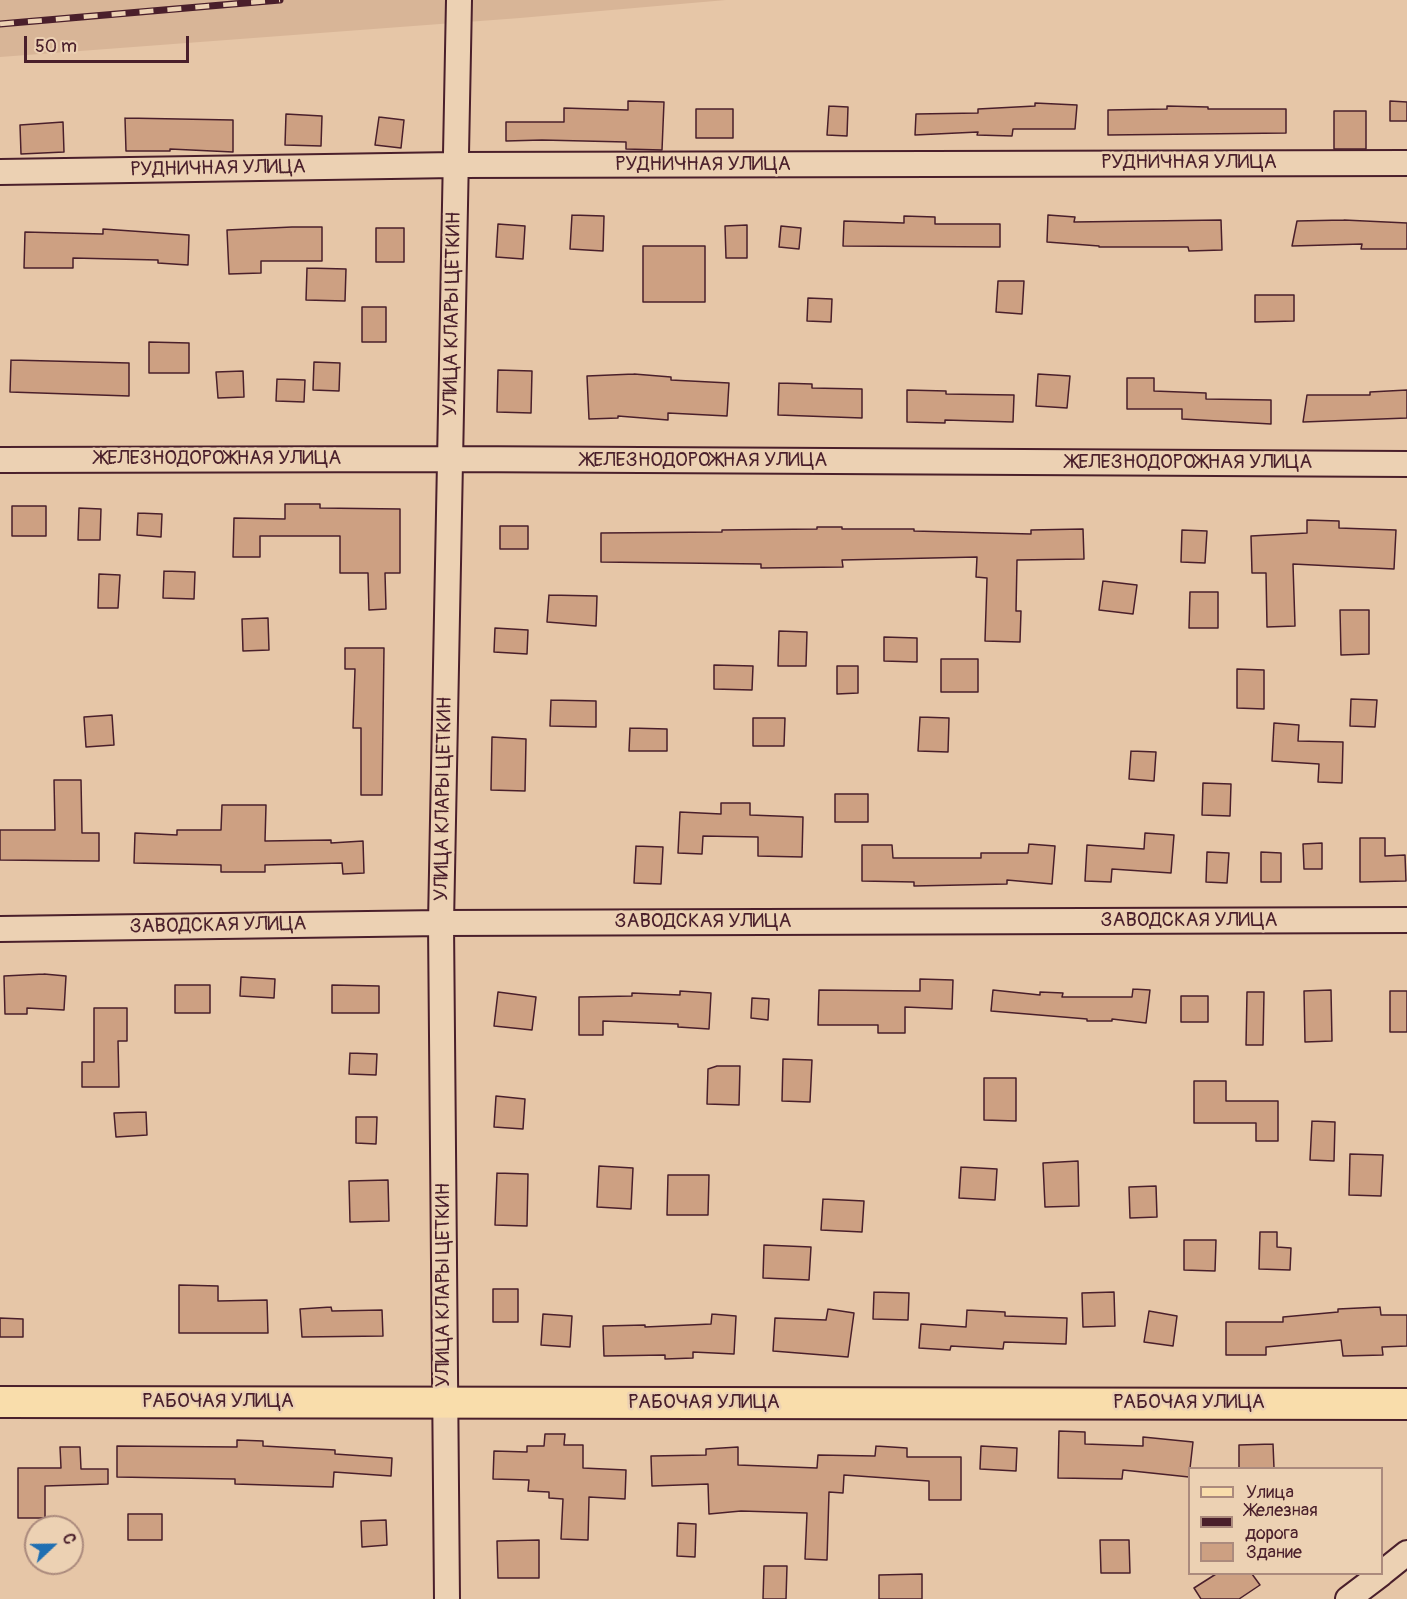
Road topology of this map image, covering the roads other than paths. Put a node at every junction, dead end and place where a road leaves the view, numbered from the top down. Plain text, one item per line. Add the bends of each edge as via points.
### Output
1 (459, 0) edge
2 (1407, 163) edge
3 (455, 165) junction
4 (0, 172) edge
5 (450, 459) junction
6 (0, 460) edge
7 (1407, 464) edge
8 (1407, 920) edge
9 (441, 923) junction
10 (0, 929) edge
11 (0, 1402) edge
12 (444, 1402) junction
13 (1407, 1404) edge
14 (1407, 1553) edge
15 (1383, 1571) edge
16 (1378, 1575) edge
17 (447, 1599) edge
18 (1348, 1599) edge

1 - 3 street, УЛИЦА КЛАРЫ ЦЕТКИН
2 - 3 street, РУДНИЧНАЯ УЛИЦА
3 - 4 street, РУДНИЧНАЯ УЛИЦА
3 - 5 street, УЛИЦА КЛАРЫ ЦЕТКИН
5 - 6 street, ЖЕЛЕЗНОДОРОЖНАЯ УЛИЦА
5 - 7 street, ЖЕЛЕЗНОДОРОЖНАЯ УЛИЦА
5 - 9 street, УЛИЦА КЛАРЫ ЦЕТКИН
8 - 9 street, ЗАВОДСКАЯ УЛИЦА
9 - 10 street, ЗАВОДСКАЯ УЛИЦА
9 - 12 street, УЛИЦА КЛАРЫ ЦЕТКИН
11 - 12 main road, РАБОЧАЯ УЛИЦА
12 - 13 main road, РАБОЧАЯ УЛИЦА
12 - 17 street, УЛИЦА КЛАРЫ ЦЕТКИН
14 - 15 street
16 - 18 street

